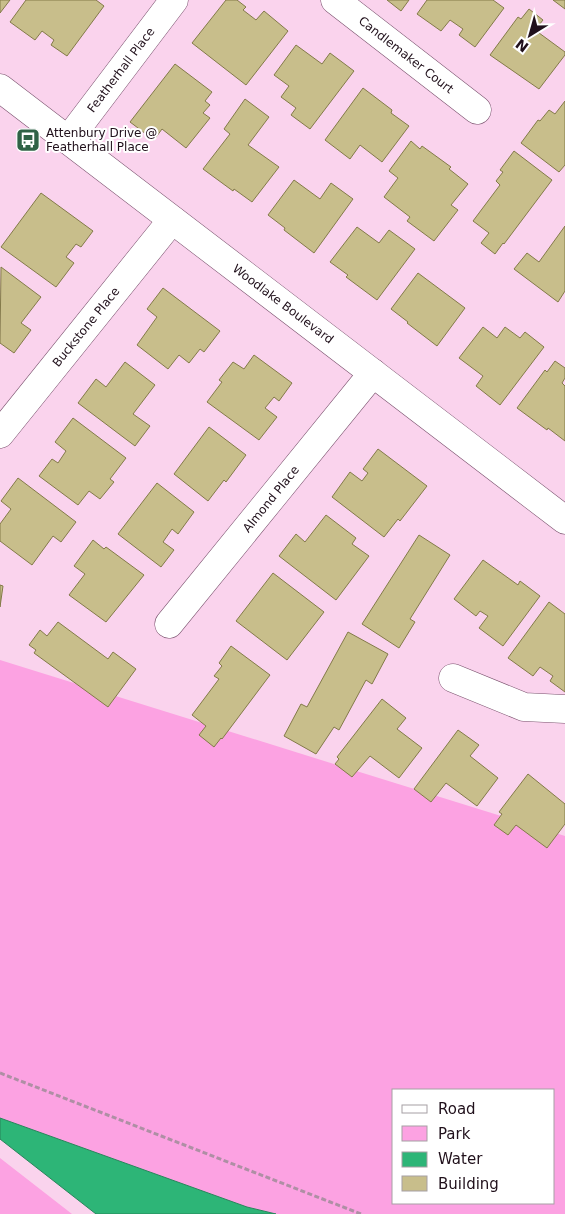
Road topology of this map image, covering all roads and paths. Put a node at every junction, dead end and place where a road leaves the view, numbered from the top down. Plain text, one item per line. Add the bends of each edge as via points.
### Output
1 (174, 0) edge
2 (335, 0) edge
3 (0, 88) edge
4 (477, 110) dead end
5 (68, 140) junction
6 (172, 220) junction
7 (373, 373) junction
8 (0, 434) edge
9 (565, 520) edge
10 (169, 624) dead end
11 (453, 678) dead end
12 (565, 709) edge
13 (0, 1073) edge
14 (361, 1214) edge

1 - 5 street, Featherhall Place
2 - 4 street, Candlemaker Court
3 - 5 street, Woodlake Boulevard
5 - 6 street, Woodlake Boulevard
6 - 7 street, Woodlake Boulevard
6 - 8 street, Buckstone Place
7 - 9 street, Woodlake Boulevard
7 - 10 street, Almond Place
11 - 12 street via 524,707
13 - 14 path

